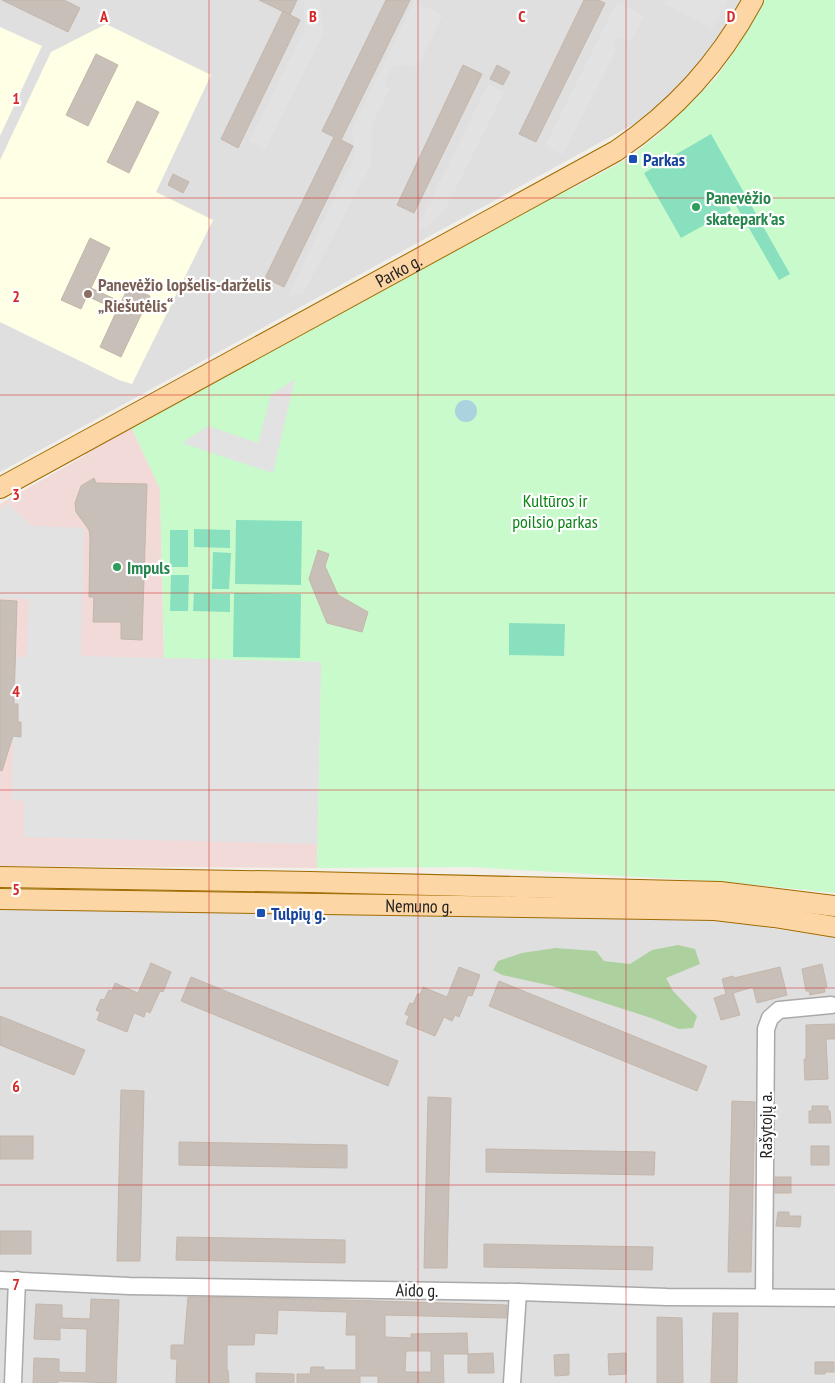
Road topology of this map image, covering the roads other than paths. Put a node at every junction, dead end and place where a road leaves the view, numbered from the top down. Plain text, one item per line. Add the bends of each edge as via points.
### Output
1 (752, 0) edge
2 (0, 488) edge
3 (0, 878) edge
4 (0, 900) edge
5 (835, 906) edge
6 (835, 927) edge
7 (831, 1005) dead end
8 (0, 1280) edge
9 (17, 1280) junction
10 (518, 1292) junction
11 (764, 1296) junction
12 (835, 1298) edge
13 (13, 1383) edge
14 (512, 1383) edge

1 - 2 main road, Parko g. via 704,74 674,106 616,151
3 - 5 main road, Nemuno g. via 720,892
4 - 6 main road, Nemuno g. via 715,910
7 - 11 street, Rašytojų a. via 779,1010 770,1018 766,1029
8 - 9 street, Aido g.
9 - 10 street, Aido g. via 129,1286
9 - 13 street
10 - 11 street, Aido g. via 667,1297
10 - 14 street
11 - 12 street, Aido g.

